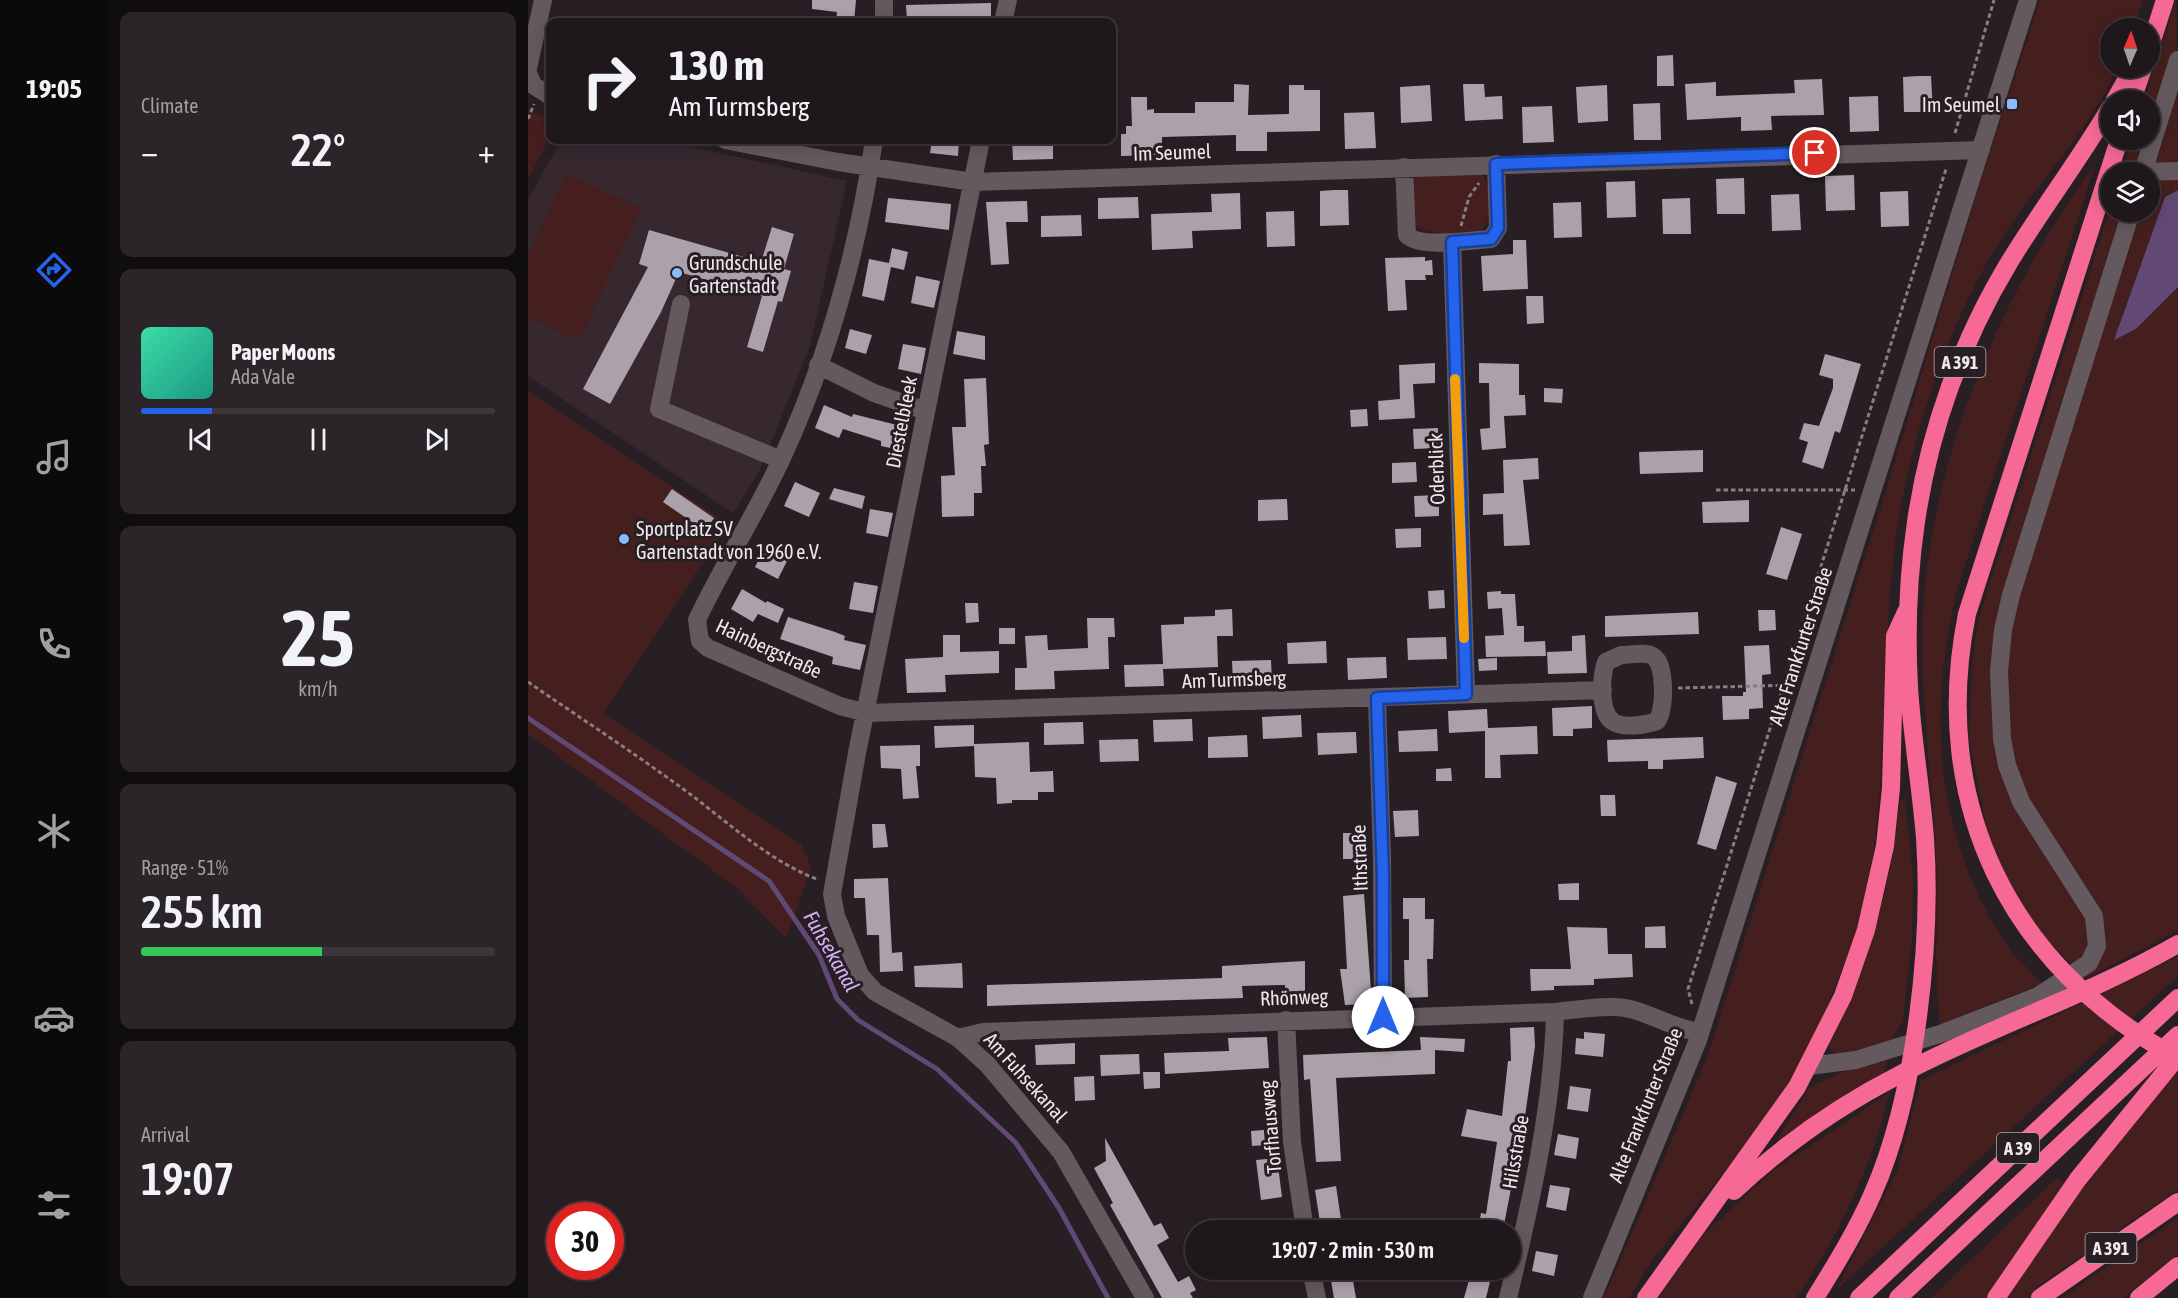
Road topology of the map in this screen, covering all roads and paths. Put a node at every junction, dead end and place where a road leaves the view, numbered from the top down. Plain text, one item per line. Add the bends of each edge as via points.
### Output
1 (543, 0) edge
2 (884, 0) edge
3 (1008, 0) edge
4 (1994, 0) edge
5 (2028, 0) edge
6 (2164, 1) edge
7 (884, 18) edge
8 (1004, 18) edge
9 (2157, 18) edge
10 (2159, 18) edge
11 (2178, 60) edge
12 (528, 68) edge
13 (528, 73) edge
14 (546, 93) edge
15 (2100, 123) edge
16 (746, 144) edge
17 (873, 144) edge
18 (980, 144) edge
19 (1952, 149) junction
20 (1982, 150) junction
21 (2117, 150) edge
22 (2146, 162) edge
23 (1496, 164) junction
24 (1404, 167) junction
25 (870, 168) junction
26 (2178, 171) edge
27 (2160, 172) edge
28 (973, 182) junction
29 (2128, 222) edge
30 (1452, 242) junction
31 (681, 304) dead end
32 (818, 365) junction
33 (926, 411) junction
34 (781, 459) junction
35 (1716, 490) dead end
36 (1846, 490) junction
37 (1873, 490) junction
38 (1909, 605) junction
39 (528, 682) edge
40 (1785, 685) junction
41 (1811, 685) junction
42 (1682, 688) dead end
43 (1603, 690) junction
44 (1466, 694) junction
45 (1377, 698) junction
46 (867, 713) junction
47 (832, 884) junction
48 (2178, 944) edge
49 (2178, 998) edge
50 (1555, 1012) junction
51 (1383, 1017) junction
52 (1286, 1020) junction
53 (1700, 1032) junction
54 (2178, 1035) edge
55 (958, 1038) junction
56 (2178, 1057) edge
57 (1809, 1066) junction
58 (2178, 1202) edge
59 (1707, 1217) junction
60 (1304, 1220) edge
61 (2178, 1266) edge
62 (1313, 1280) edge
63 (2043, 1296) edge
64 (1145, 1298) edge
65 (1317, 1298) edge
66 (1508, 1298) edge
67 (1592, 1298) edge
68 (1646, 1298) edge
69 (1815, 1298) edge
70 (1859, 1298) edge
71 (1898, 1298) edge
72 (1996, 1298) edge
73 (2139, 1298) edge

1 - 12 street
2 - 7 street
3 - 8 street
4 - 19 path
5 - 20 street, Alte Frankfurter Straße
6 - 9 highway
6 - 10 highway
11 - 22 street
13 - 14 street via 533,85
15 - 38 highway, A 391 via 2009,263 1959,364 1924,480
16 - 25 street, Im Seumel
17 - 25 street, Hainbergstraße
18 - 28 street, Diestelbleek
19 - 20 street, Im Seumel
19 - 23 street, Im Seumel
19 - 36 path
20 - 37 street, Alte Frankfurter Straße
21 - 56 highway via 1967,614 1958,671 1957,728 1969,804 1981,840 2005,893 2036,942 2076,987 2117,1020
23 - 24 street, Im Seumel
23 - 30 path via 1469,196 1459,233
23 - 30 street via 1496,234 1491,239
24 - 28 street, Im Seumel
24 - 30 street via 1407,235 1418,241
25 - 28 street, Im Seumel
25 - 32 street, Hainbergstraße via 853,250
26 - 27 street
28 - 33 street, Diestelbleek
29 - 57 street via 2011,595 2000,649 2002,739 2012,784 2094,916 2097,946 2089,963 2038,996 1943,1033 1856,1060
30 - 44 street, Oderblick
31 - 34 street via 659,409
32 - 33 street via 874,393
32 - 34 street, Hainbergstraße
33 - 46 street, Diestelbleek
34 - 46 street, Hainbergstraße via 697,620 700,640 708,648 840,706
35 - 36 path
36 - 37 path
36 - 40 path
37 - 41 street, Alte Frankfurter Straße
38 - 57 highway via 1895,636 1891,788 1880,873 1854,969
38 - 69 highway, A 391 via 1909,686 1925,838 1926,901 1918,1011 1892,1140 1874,1192
39 - 47 path via 744,837 802,873
40 - 41 path
40 - 42 path
40 - 53 path via 1688,989
41 - 53 street, Alte Frankfurter Straße
43 - 43 street via 1606,662 1621,656 1651,655 1661,668 1663,713 1650,724 1614,723 1605,711
43 - 44 street, Am Turmsberg
44 - 45 street, Am Turmsberg
45 - 46 street, Am Turmsberg
45 - 51 street, Ithstraße
46 - 47 street, Am Fuhsekanal
47 - 55 street, Am Fuhsekanal via 836,916 849,954 866,983 908,1012
48 - 59 highway via 2108,981 1902,1073 1862,1095 1792,1141
49 - 70 highway, A 39
50 - 51 street, Rhönweg
50 - 53 street, Rhönweg via 1616,1007
50 - 66 street, Hilsstraße via 1543,1122
51 - 52 street, Rhönweg
52 - 55 street, Rhönweg via 983,1032
52 - 60 street, Torfhausweg via 1292,1142
53 - 67 street, Alte Frankfurter Straße via 1684,1080
54 - 71 highway, A 39
55 - 64 street, Am Fuhsekanal via 987,1064 1061,1152
56 - 72 highway via 2078,1179
57 - 59 highway
58 - 63 highway, A 391
59 - 68 highway
61 - 73 highway
62 - 65 street

